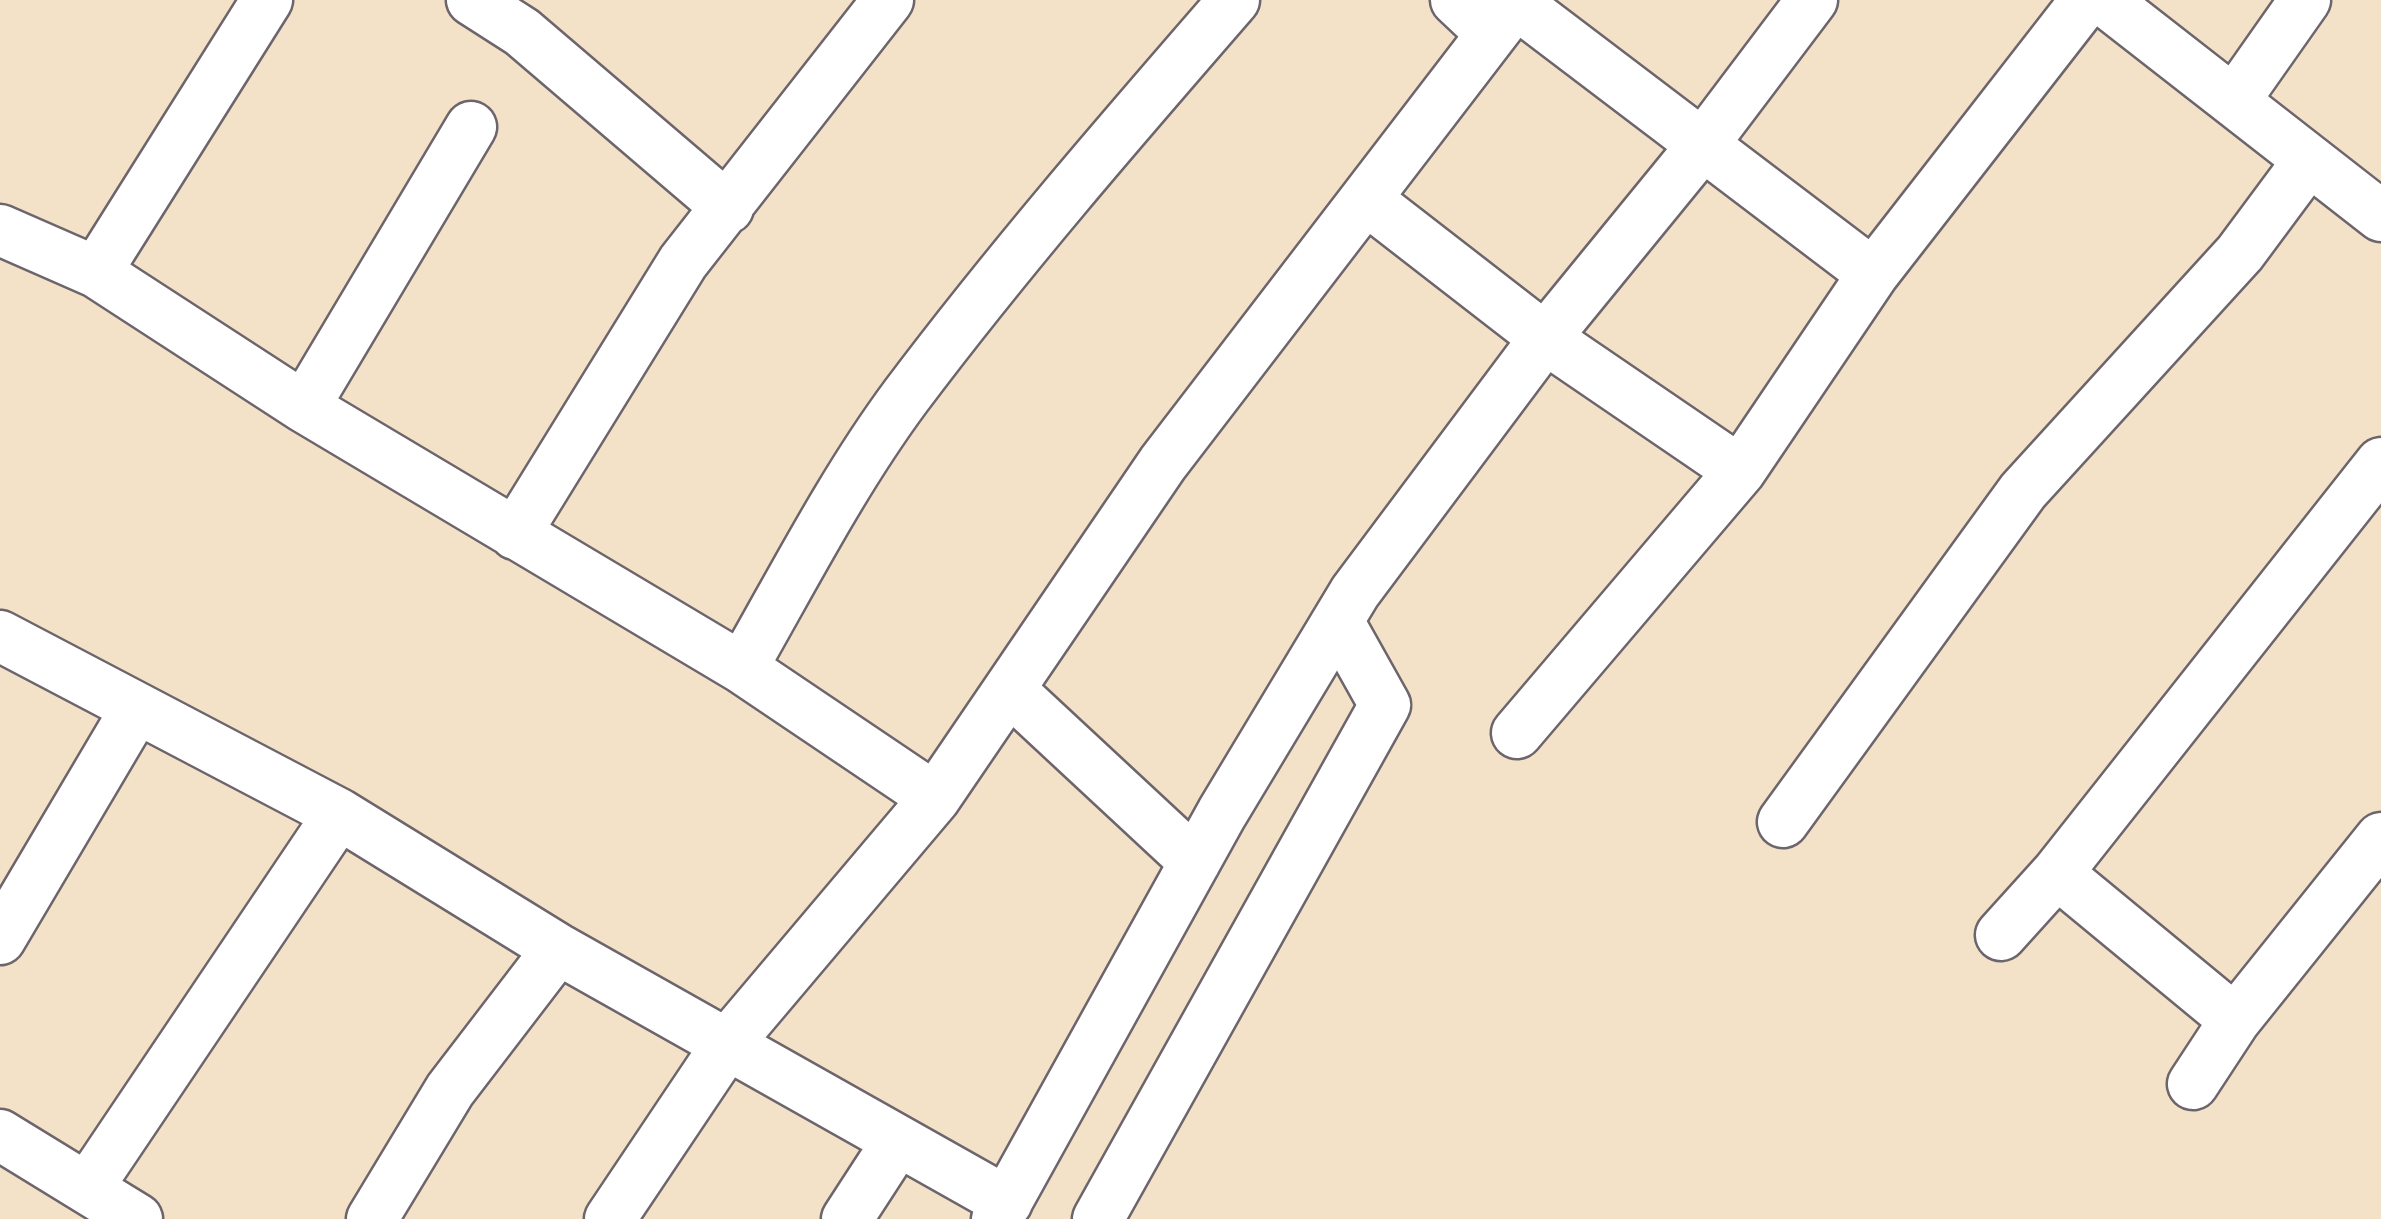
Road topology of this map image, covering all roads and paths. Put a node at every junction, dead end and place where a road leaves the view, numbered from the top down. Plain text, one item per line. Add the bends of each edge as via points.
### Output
1 (268, 0) edge
2 (472, 0) edge
3 (888, 0) edge
4 (1234, 0) edge
5 (1456, 0) edge
6 (1812, 0) edge
7 (2086, 0) edge
8 (2104, 0) edge
9 (2306, 0) edge
10 (1509, 12) edge
11 (533, 16) edge
12 (2234, 102) junction
13 (471, 127) dead end
14 (1700, 147) junction
15 (2309, 160) junction
16 (1367, 200) junction
17 (728, 208) junction
18 (2381, 216) edge
19 (0, 230) edge
20 (96, 272) junction
21 (1873, 274) junction
22 (1545, 338) junction
23 (304, 406) junction
24 (2381, 462) edge
25 (1740, 471) junction
26 (515, 534) junction
27 (1338, 622) junction
28 (0, 636) edge
29 (742, 668) junction
30 (1010, 690) junction
31 (136, 710) junction
32 (1517, 733) dead end
33 (935, 798) junction
34 (339, 814) junction
35 (1783, 822) dead end
36 (2381, 838) edge
37 (1194, 862) junction
38 (2057, 873) junction
39 (2001, 935) dead end
40 (0, 939) edge
41 (558, 948) junction
42 (2234, 1020) junction
43 (728, 1043) junction
44 (2193, 1084) dead end
45 (0, 1136) edge
46 (897, 1142) junction
47 (88, 1187) junction
48 (1002, 1210) edge
49 (137, 1219) edge
50 (372, 1219) edge
51 (610, 1219) edge
52 (848, 1219) edge
53 (1098, 1219) edge

1 - 20 street
2 - 11 street
3 - 17 street
4 - 29 street via 1079,179 905,398
5 - 10 street
6 - 14 street
7 - 21 street
8 - 12 street
9 - 12 street
10 - 14 street
10 - 16 street
11 - 17 street
12 - 15 street
13 - 23 street
14 - 21 street
14 - 22 street
15 - 18 street
15 - 35 street via 2240,253 2023,491
16 - 22 street
16 - 30 street via 1163,464
17 - 26 street via 683,262
19 - 20 street
20 - 23 street
21 - 25 street
22 - 25 street
22 - 27 street
23 - 26 street
24 - 38 street
25 - 32 street
26 - 29 street
27 - 37 street
27 - 53 street via 1384,705
28 - 31 street
29 - 33 street
30 - 33 street
30 - 37 street
31 - 34 street
31 - 40 street
33 - 43 street
34 - 41 street
34 - 47 street
36 - 42 street
37 - 48 street
38 - 39 street
38 - 42 street
41 - 43 street
41 - 50 street via 450,1090
42 - 44 street
43 - 46 street
43 - 51 street
45 - 47 street
46 - 48 street
46 - 52 street
47 - 49 street

